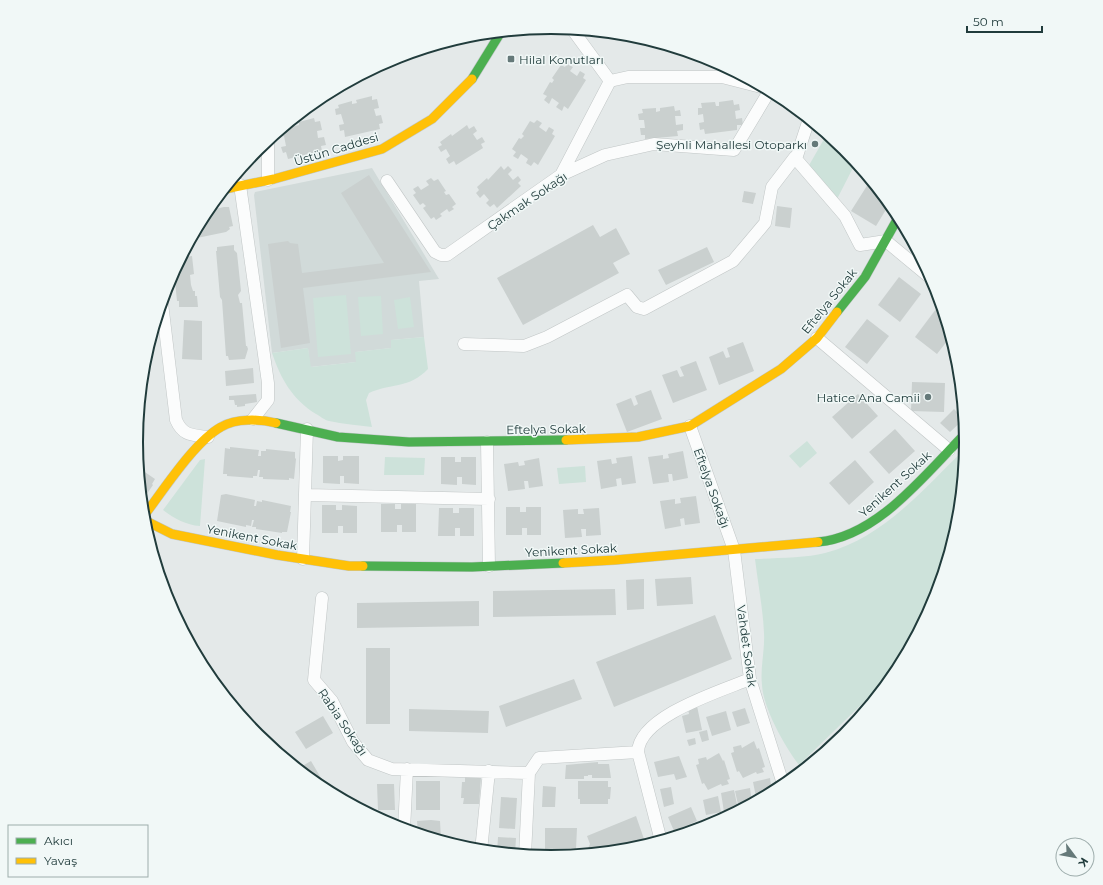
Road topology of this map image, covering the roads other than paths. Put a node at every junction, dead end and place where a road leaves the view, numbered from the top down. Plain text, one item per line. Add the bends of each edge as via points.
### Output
1 (576, 35) edge
2 (498, 37) edge
3 (610, 81) junction
4 (744, 83) edge
5 (767, 96) edge
6 (807, 124) edge
7 (268, 149) edge
8 (795, 157) junction
9 (561, 175) junction
10 (268, 180) junction
11 (387, 181) dead end
12 (240, 185) junction
13 (233, 187) edge
14 (896, 224) edge
15 (886, 241) junction
16 (922, 270) edge
17 (164, 316) edge
18 (817, 338) junction
19 (464, 344) dead end
20 (253, 419) junction
21 (690, 426) junction
22 (307, 428) junction
23 (208, 437) junction
24 (960, 439) edge
25 (487, 442) junction
26 (949, 450) junction
27 (306, 495) junction
28 (488, 498) junction
29 (148, 509) edge
30 (151, 524) edge
31 (734, 550) junction
32 (303, 559) junction
33 (489, 566) junction
34 (322, 598) dead end
35 (750, 679) junction
36 (638, 752) junction
37 (407, 769) junction
38 (489, 772) junction
39 (529, 773) junction
40 (782, 780) edge
41 (404, 823) edge
42 (660, 836) edge
43 (482, 845) edge
44 (525, 850) edge

1 - 3 street
2 - 10 street, Üstün Caddesi via 476,75 432,119 382,149
3 - 4 street via 628,77 722,77
3 - 9 street
5 - 9 street, Çakmak Sokağı via 734,150 654,144 605,155
6 - 8 street
7 - 10 street
8 - 15 street via 845,216 860,244
8 - 19 street via 772,187 764,223 733,261 644,308 637,307 627,295 547,337 524,346
9 - 11 street, Çakmak Sokağı via 447,255 435,252
10 - 12 street, Üstün Caddesi
12 - 13 street, Üstün Caddesi
12 - 20 street via 268,384 268,400
14 - 15 street, Eftelya Sokak
15 - 16 street
15 - 18 street, Eftelya Sokak via 865,276
17 - 23 street via 176,420 186,434
18 - 21 street, Eftelya Sokak via 782,369
18 - 26 street
20 - 22 street, Eftelya Sokak
20 - 23 street, Eftelya Sokak via 222,426
21 - 25 street, Eftelya Sokak via 638,437
21 - 31 street, Eftelya Sokağı
22 - 25 street, Eftelya Sokak via 338,437
22 - 27 street
23 - 29 street, Eftelya Sokak via 201,442
24 - 26 street, Yenikent Sokak
25 - 28 street
26 - 31 street, Yenikent Sokak via 909,490 866,526 848,536 829,541
27 - 28 street
27 - 32 street
28 - 33 street
30 - 32 street, Yenikent Sokak via 172,534
31 - 33 street, Yenikent Sokak via 615,560
31 - 35 street, Vahdet Sokak
32 - 33 street, Yenikent Sokak via 349,566
34 - 37 street, Rabia Sokağı via 314,680 332,701 353,742 368,760 392,769
35 - 36 street via 674,711 646,733 639,742
35 - 40 street, Vahdet Sokak
36 - 39 street via 539,758
36 - 42 street
37 - 38 street, Rabia Sokağı
37 - 41 street
38 - 39 street, Rabia Sokağı
38 - 43 street
39 - 44 street

